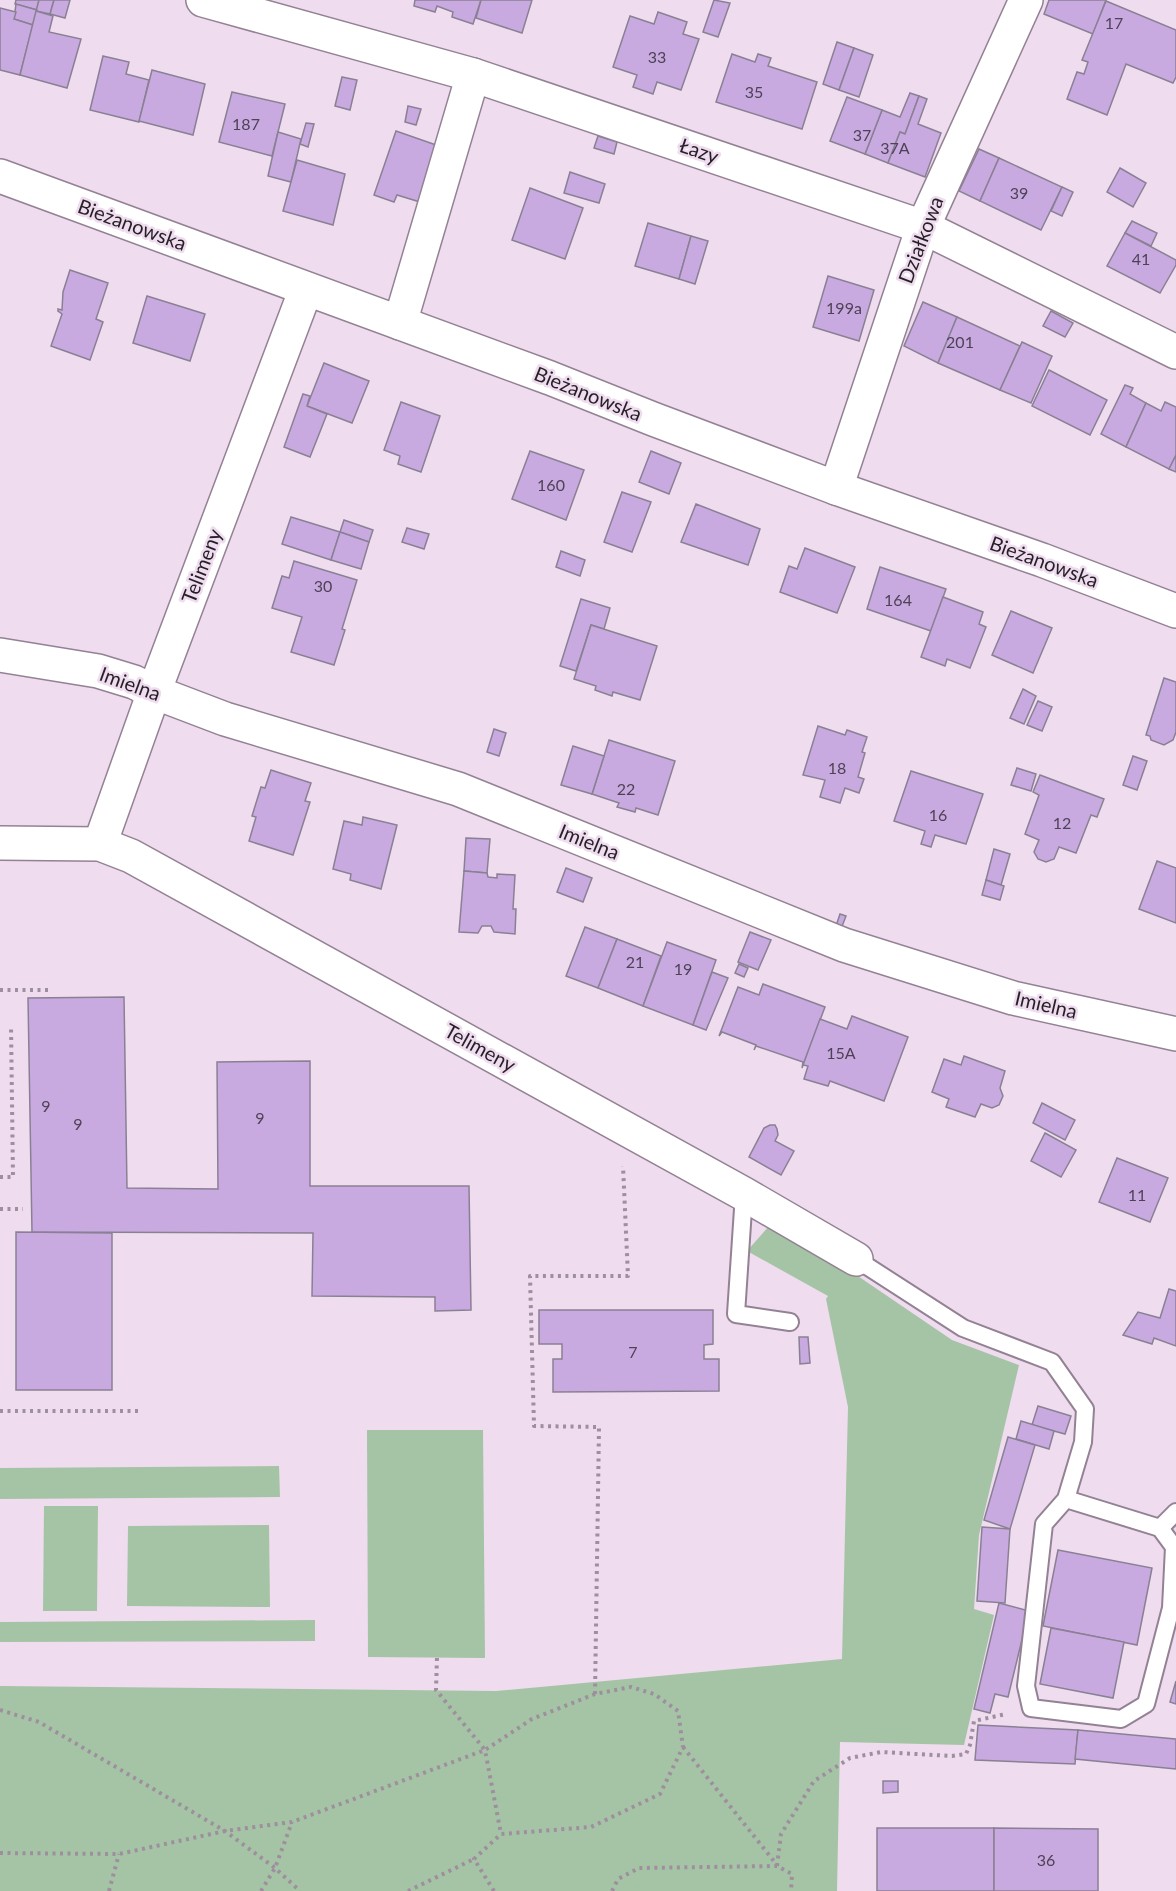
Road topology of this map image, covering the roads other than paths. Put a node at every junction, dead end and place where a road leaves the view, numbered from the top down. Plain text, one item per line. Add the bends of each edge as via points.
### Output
1 (203, 0) edge
2 (1026, 0) edge
3 (473, 75) junction
4 (0, 176) edge
5 (923, 227) junction
6 (306, 289) junction
7 (400, 323) junction
8 (1176, 352) edge
9 (836, 488) junction
10 (1176, 611) edge
11 (0, 655) edge
12 (154, 692) junction
13 (0, 843) edge
14 (100, 844) junction
15 (1176, 1034) edge
16 (744, 1194) junction
17 (856, 1259) joint
18 (790, 1322) dead end
19 (1066, 1499) junction
20 (1176, 1512) edge
21 (1160, 1528) junction

1 - 3 street, Łazy
2 - 5 street, Działkowa
3 - 5 street, Łazy
3 - 7 street
4 - 6 street, Bieżanowska
5 - 8 street, Łazy
5 - 9 street, Działkowa
6 - 7 street, Bieżanowska
6 - 12 street, Telimeny
7 - 9 street, Bieżanowska
9 - 10 street, Bieżanowska
11 - 12 street, Imielna via 98,671
12 - 14 street, Telimeny
12 - 15 street, Imielna via 225,719 459,789 844,945 1013,998
13 - 14 street, Telimeny
14 - 16 street, Telimeny via 131,856
16 - 17 street, Telimeny
16 - 18 lane via 736,1314
17 - 19 lane via 963,1329 1052,1362 1085,1409 1083,1442
19 - 21 lane
19 - 21 lane via 1044,1524 1026,1686 1031,1708 1121,1719 1146,1704 1172,1608 1174,1547
20 - 21 lane

